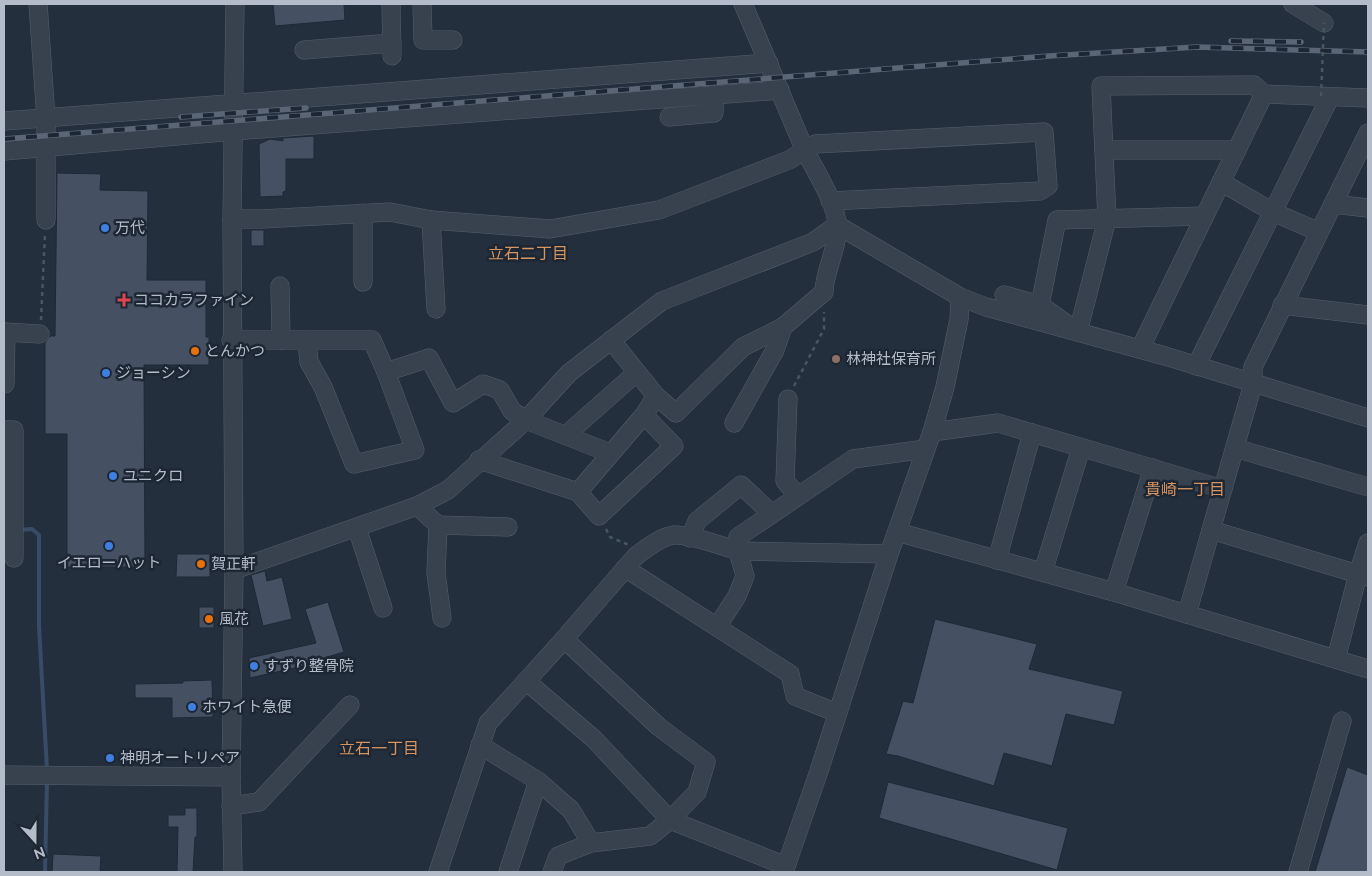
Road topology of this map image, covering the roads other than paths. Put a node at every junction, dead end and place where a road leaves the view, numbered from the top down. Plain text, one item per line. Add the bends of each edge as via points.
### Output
1 (38, 4) edge
2 (235, 4) edge
3 (391, 4) edge
4 (422, 4) edge
5 (743, 4) edge
6 (1293, 4) edge
7 (1324, 23) road end
8 (454, 40) dead end
9 (304, 50) dead end
10 (769, 63) junction
11 (780, 90) junction
12 (1264, 94) junction
13 (714, 95) junction
14 (1326, 97) junction
15 (1368, 98) edge
16 (234, 104) junction
17 (669, 117) dead end
18 (46, 119) junction
19 (4, 121) edge
20 (234, 132) junction
21 (1366, 142) edge
22 (47, 147) junction
23 (805, 150) junction
24 (1104, 150) junction
25 (1237, 150) junction
26 (4, 151) edge
27 (1221, 182) junction
28 (830, 201) junction
29 (1333, 204) junction
30 (1368, 208) edge
31 (1273, 212) junction
32 (363, 213) junction
33 (1204, 216) junction
34 (1107, 218) junction
35 (232, 219) junction
36 (46, 220) road end
37 (430, 220) junction
38 (837, 225) junction
39 (1319, 232) junction
40 (363, 282) dead end
41 (280, 286) dead end
42 (1004, 295) dead end
43 (960, 297) junction
44 (1040, 305) junction
45 (1282, 305) junction
46 (436, 309) dead end
47 (1368, 315) edge
48 (783, 327) junction
49 (5, 332) edge
50 (1078, 332) junction
51 (40, 334) road end
52 (231, 340) junction
53 (281, 340) junction
54 (611, 340) junction
55 (306, 341) junction
56 (1140, 349) junction
57 (1196, 366) junction
58 (386, 372) junction
59 (636, 373) junction
60 (5, 384) dead end
61 (1253, 384) junction
62 (656, 396) junction
63 (788, 399) road end
64 (644, 415) junction
65 (1368, 418) edge
66 (526, 420) junction
67 (734, 423) dead end
68 (4, 430) edge
69 (932, 432) junction
70 (1032, 433) junction
71 (566, 435) junction
72 (926, 448) junction
73 (1081, 448) junction
74 (1235, 448) junction
75 (610, 453) junction
76 (479, 460) junction
77 (1153, 468) junction
78 (1368, 488) edge
79 (1223, 489) junction
80 (578, 492) junction
81 (798, 496) junction
82 (9, 498) edge
83 (417, 506) junction
84 (772, 514) junction
85 (438, 525) junction
86 (508, 527) dead end
87 (357, 528) junction
88 (1211, 530) junction
89 (897, 532) junction
90 (690, 538) junction
91 (1368, 543) edge
92 (738, 551) junction
93 (888, 554) junction
94 (16, 558) edge
95 (997, 560) junction
96 (625, 568) junction
97 (234, 570) junction
98 (1043, 572) junction
99 (1363, 575) edge
100 (1114, 592) junction
101 (382, 608) dead end
102 (1187, 614) junction
103 (442, 618) dead end
104 (717, 627) junction
105 (564, 639) junction
106 (1336, 659) junction
107 (1368, 668) edge
108 (526, 681) junction
109 (350, 705) dead end
110 (837, 714) junction
111 (1342, 721) dead end
112 (480, 745) junction
113 (4, 776) edge
114 (231, 777) junction
115 (538, 781) junction
116 (232, 806) junction
117 (670, 820) junction
118 (591, 843) junction
119 (785, 869) edge
120 (232, 872) edge
121 (438, 872) edge
122 (508, 872) edge
123 (552, 872) edge
124 (1298, 872) edge

1 - 18 street
2 - 16 street
3 - 9 street via 392,50
4 - 8 street via 423,40
5 - 10 street
6 - 7 street
10 - 11 street
10 - 16 street
11 - 13 street
11 - 23 street
12 - 14 street
12 - 24 street via 1254,85 1101,86
12 - 25 street
13 - 17 street via 714,113
13 - 20 street
14 - 15 street
14 - 31 street
16 - 18 street
16 - 20 street
18 - 19 street
18 - 22 street
20 - 22 street
20 - 35 street
21 - 29 street
22 - 26 street
22 - 36 street
23 - 28 street
23 - 28 street via 815,144 1044,132 1048,186 1040,191
23 - 37 street via 789,160 659,210 550,229
24 - 25 street
24 - 34 street
25 - 27 street
27 - 31 street
27 - 33 street
28 - 38 street
29 - 30 street
29 - 39 street
31 - 39 street
31 - 57 street
32 - 35 street
32 - 37 street via 390,212
32 - 40 street
33 - 34 street
33 - 56 street
34 - 44 street via 1057,220
34 - 50 street
35 - 52 street
37 - 46 street
38 - 43 street
38 - 48 street via 824,292
38 - 54 street via 813,242 662,301
39 - 45 street
41 - 53 street
42 - 44 street
43 - 50 street
43 - 69 street via 959,319 945,387
44 - 50 street
45 - 47 street
45 - 61 street via 1253,367
48 - 62 street via 743,347 676,412
48 - 67 street via 775,350
49 - 51 street
49 - 60 street
50 - 56 street
52 - 53 street
52 - 97 street
53 - 55 street
54 - 59 street
54 - 66 street via 569,373
55 - 58 street via 372,340
55 - 58 street via 309,362 323,387 354,464 415,450
56 - 57 street
57 - 61 street
58 - 66 street via 429,358 453,403 483,384 500,390 512,411
59 - 62 street
59 - 71 street
61 - 65 street
61 - 74 street
62 - 64 street
63 - 81 street via 785,481
64 - 75 street
64 - 80 street via 674,446 599,516
66 - 71 street
66 - 76 street
68 - 82 street via 14,430
69 - 70 street via 998,424
69 - 72 street
70 - 73 street
70 - 95 street
71 - 75 street
72 - 81 street via 853,459
72 - 89 street
73 - 77 street
73 - 98 street
74 - 78 street
74 - 79 street
75 - 80 street
76 - 80 street
76 - 83 street via 448,490
77 - 79 street
77 - 100 street
79 - 88 street
81 - 84 street
82 - 94 street
83 - 85 street
83 - 87 street
84 - 90 street via 741,485 697,521
84 - 92 street via 738,537
85 - 86 street
85 - 103 street via 436,573
87 - 97 street
87 - 101 street
88 - 99 street
88 - 102 street
89 - 93 street
89 - 95 street
90 - 92 street
90 - 96 street via 673,535 651,544
91 - 99 street
92 - 93 street
92 - 104 street via 745,576 737,596
93 - 110 street
95 - 98 street
96 - 104 street
96 - 105 street
97 - 114 street
98 - 100 street
99 - 106 street
100 - 102 street
102 - 106 street
104 - 110 street via 790,674 795,696
105 - 108 street
105 - 117 street via 659,727 706,762 698,792
106 - 107 street
108 - 112 street via 488,723
108 - 117 street via 594,739
109 - 116 street via 259,802
110 - 119 street
111 - 124 street
112 - 115 street
112 - 121 street
113 - 114 street
114 - 116 street
115 - 118 street via 571,810
115 - 122 street
116 - 120 street
117 - 118 street via 650,836
117 - 119 street
118 - 123 street via 558,856

